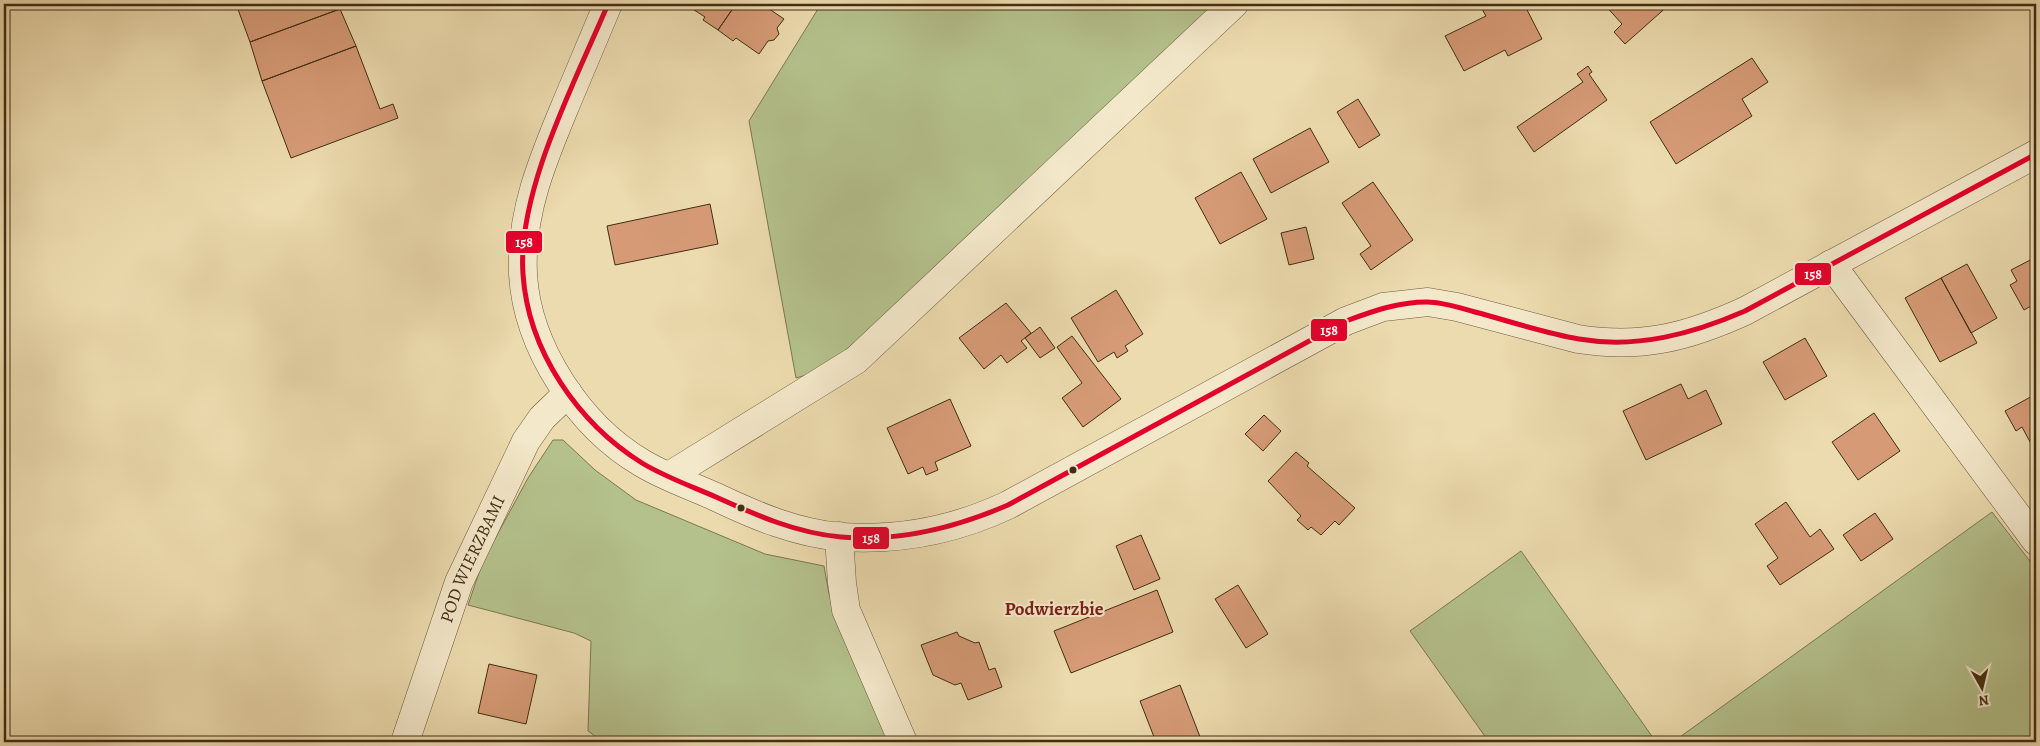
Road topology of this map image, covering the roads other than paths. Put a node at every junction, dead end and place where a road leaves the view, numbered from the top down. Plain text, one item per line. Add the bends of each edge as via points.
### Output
1 (608, 4) edge
2 (1234, 4) edge
3 (2036, 154) edge
4 (1831, 264) junction
5 (568, 393) junction
6 (668, 476) junction
7 (839, 536) junction
8 (2036, 541) edge
9 (405, 742) edge
10 (903, 742) edge

1 - 5 street via 548,147 530,198 524,236 523,275 528,308 551,368
2 - 6 street via 856,360
3 - 4 street
4 - 7 street via 1698,332 1647,342 1620,344 1578,339 1428,302 1383,307 1346,322 981,518 897,537
4 - 8 street
5 - 6 street via 613,441 641,463
5 - 9 street, POD WIERZBAMI via 542,418 526,441 464,573
6 - 7 street via 776,523
7 - 10 street via 846,610

